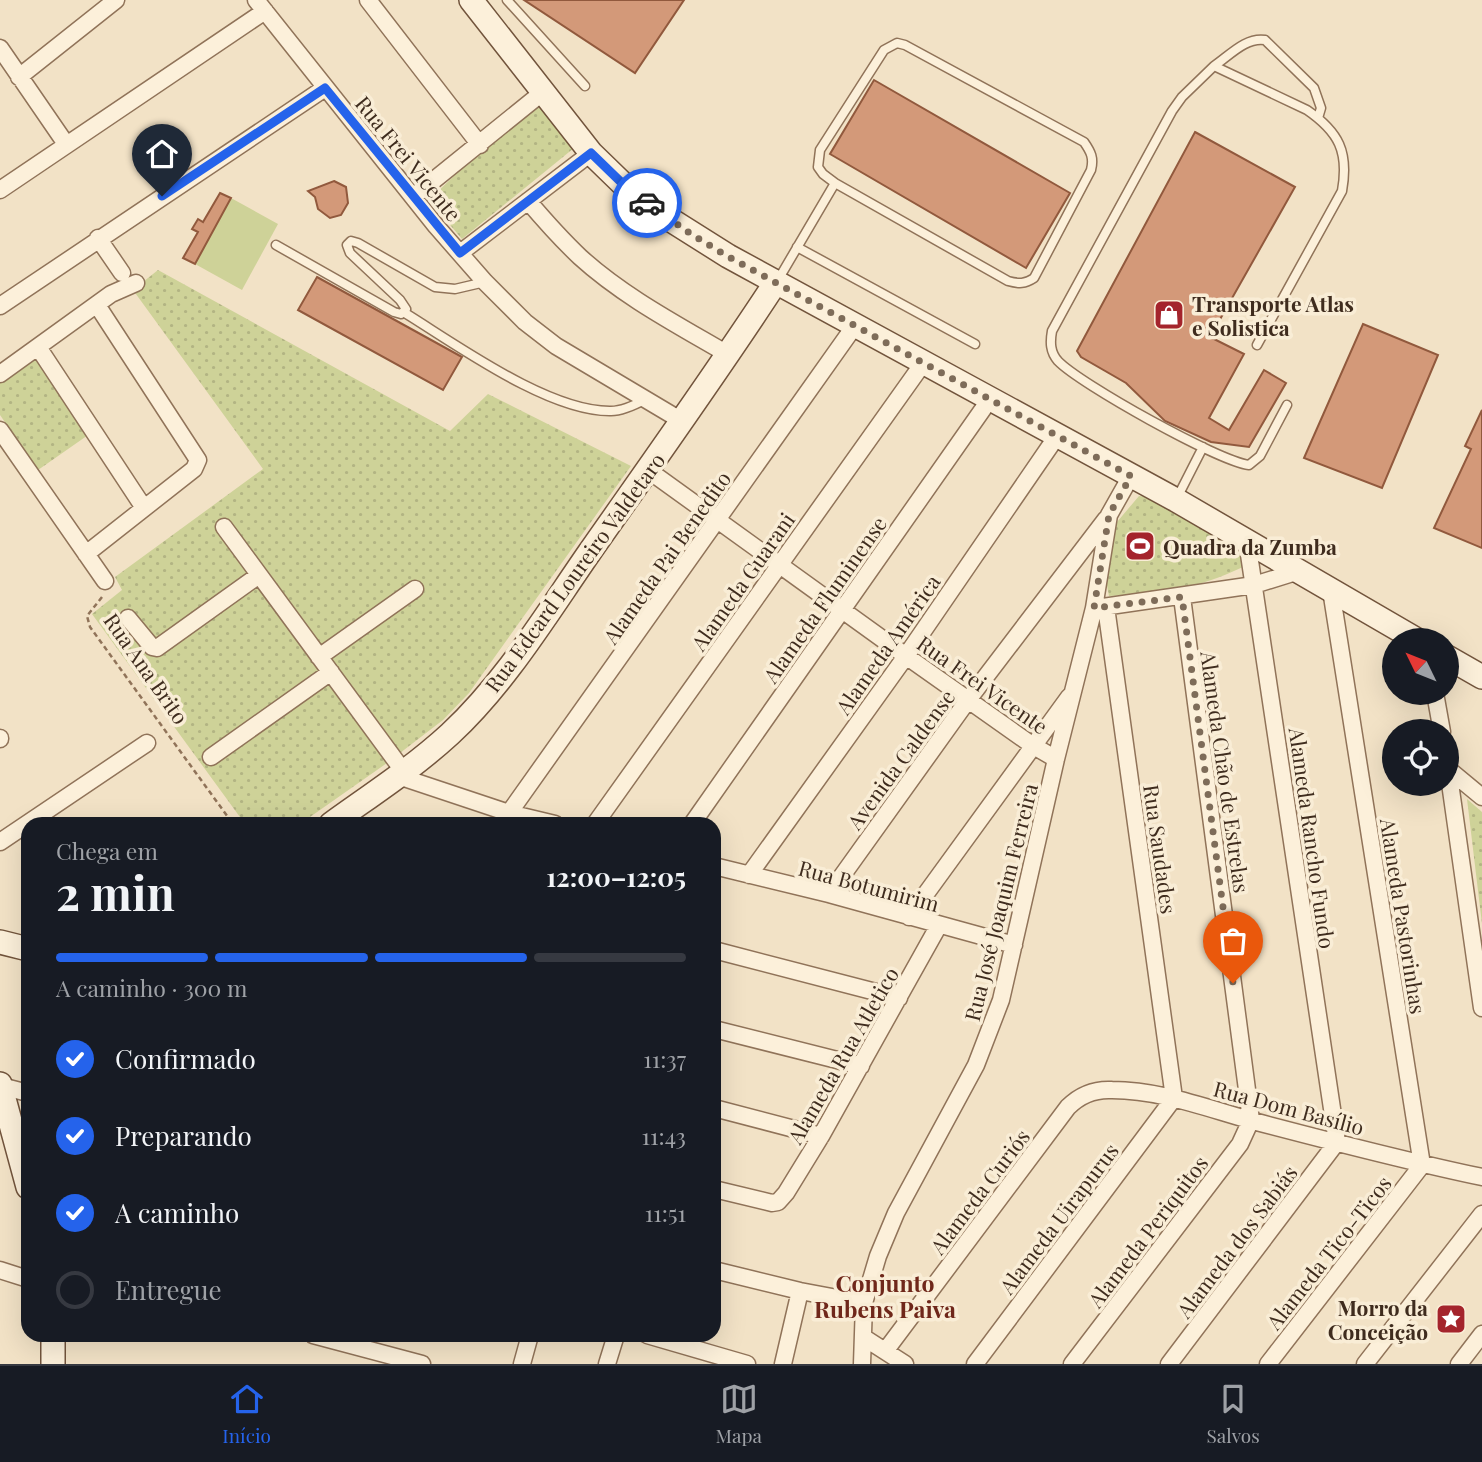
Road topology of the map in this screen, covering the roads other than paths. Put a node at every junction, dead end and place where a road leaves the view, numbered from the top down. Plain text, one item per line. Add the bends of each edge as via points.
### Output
1 (116, 0) edge
2 (368, 0) edge
3 (471, 0) edge
4 (508, 0) edge
5 (260, 6) edge
6 (0, 48) edge
7 (1214, 66) junction
8 (19, 77) junction
9 (585, 86) dead end
10 (325, 88) junction
11 (543, 92) junction
12 (1318, 118) junction
13 (66, 144) junction
14 (480, 145) junction
15 (591, 153) junction
16 (835, 183) junction
17 (0, 190) edge
18 (413, 197) junction
19 (528, 201) junction
20 (98, 238) junction
21 (276, 245) dead end
22 (797, 247) junction
23 (460, 253) junction
24 (122, 273) dead end
25 (485, 282) junction
26 (776, 282) junction
27 (136, 283) dead end
28 (97, 305) junction
29 (0, 306) edge
30 (405, 313) junction
31 (856, 324) junction
32 (975, 344) dead end
33 (1257, 345) dead end
34 (38, 348) junction
35 (729, 355) junction
36 (924, 362) junction
37 (0, 374) edge
38 (990, 398) junction
39 (646, 399) junction
40 (1287, 405) dead end
41 (682, 421) junction
42 (0, 430) edge
43 (1057, 436) junction
44 (1203, 447) junction
45 (648, 470) junction
46 (1131, 476) junction
47 (1176, 500) junction
48 (144, 508) junction
49 (1109, 515) junction
50 (717, 521) junction
51 (224, 527) dead end
52 (1247, 541) junction
53 (86, 554) junction
54 (778, 565) junction
55 (1299, 571) junction
56 (259, 575) junction
57 (105, 580) road end
58 (1254, 585) junction
59 (415, 589) dead end
60 (1331, 590) junction
61 (1182, 597) junction
62 (1100, 607) junction
63 (841, 610) junction
64 (128, 618) dead end
65 (1396, 628) edge
66 (906, 656) junction
67 (319, 657) junction
68 (1460, 664) edge
69 (331, 673) junction
70 (1482, 677) edge
71 (1073, 693) junction
72 (968, 700) junction
73 (147, 743) dead end
74 (1032, 745) junction
75 (211, 757) dead end
76 (1056, 760) junction
77 (401, 774) junction
78 (1459, 776) edge
79 (1452, 796) edge
80 (1482, 797) edge
81 (509, 813) junction
82 (37, 817) edge
83 (341, 817) edge
84 (526, 817) edge
85 (600, 817) edge
86 (697, 817) edge
87 (21, 828) edge
88 (0, 842) edge
89 (721, 868) edge
90 (749, 875) junction
91 (829, 894) junction
92 (909, 918) junction
93 (939, 926) junction
94 (0, 942) edge
95 (1014, 945) junction
96 (21, 947) edge
97 (721, 952) edge
98 (899, 998) junction
99 (1482, 1008) edge
100 (721, 1031) edge
101 (861, 1066) junction
102 (0, 1085) edge
103 (21, 1091) edge
104 (1084, 1095) joint
105 (1174, 1098) junction
106 (721, 1110) edge
107 (1251, 1120) junction
108 (821, 1136) junction
109 (1337, 1143) junction
110 (21, 1162) edge
111 (1422, 1165) junction
112 (1482, 1177) edge
113 (721, 1191) edge
114 (1482, 1214) edge
115 (0, 1270) edge
116 (721, 1272) edge
117 (21, 1277) edge
118 (800, 1292) junction
119 (864, 1303) junction
120 (1482, 1334) edge
121 (863, 1337) junction
122 (52, 1342) edge
123 (339, 1342) edge
124 (528, 1342) edge
125 (614, 1342) edge
126 (671, 1342) edge
127 (886, 1350) junction
128 (53, 1364) edge
129 (422, 1364) edge
130 (522, 1364) edge
131 (607, 1364) edge
132 (747, 1364) edge
133 (783, 1364) edge
134 (863, 1364) edge
135 (905, 1364) edge
136 (975, 1364) edge
137 (1072, 1364) edge
138 (1169, 1364) edge
139 (1268, 1364) edge
140 (1366, 1364) edge
141 (1459, 1364) edge

1 - 8 street
2 - 14 street
3 - 11 street
4 - 9 lane
5 - 10 street, Rua Frei Vicente
5 - 13 street
6 - 8 street
7 - 12 lane
7 - 12 lane via 1249,41 1265,40 1314,88 1321,108
7 - 44 lane via 1171,111 1050,341 1057,360 1081,379
8 - 13 street
10 - 18 street, Rua Frei Vicente
10 - 20 street
11 - 14 street
11 - 15 street
12 - 33 lane via 1335,136 1345,159 1342,191
13 - 17 street
14 - 18 street
15 - 19 street
15 - 26 street via 655,210
16 - 16 lane via 1018,284 1034,278 1093,162 1084,142 897,43 884,50 820,150 818,167
16 - 22 lane
18 - 23 street, Rua Frei Vicente
19 - 23 street
19 - 35 street via 557,234 614,284
20 - 24 street
20 - 29 street
21 - 30 lane via 394,312
22 - 26 lane
22 - 32 lane
23 - 25 street, Rua Frei Vicente
25 - 30 lane via 455,289 435,287 351,241 350,253 400,300
25 - 39 street, Rua Frei Vicente via 556,346
26 - 31 street
26 - 35 street, Rua Edcard Loureiro Valdetaro
27 - 28 street
28 - 34 street
28 - 48 street via 198,460 194,469
30 - 39 lane via 510,376 580,407 614,411
31 - 36 street
31 - 50 street, Alameda Pai Benedito
34 - 37 street
34 - 48 street
35 - 41 street, Rua Edcard Loureiro Valdetaro
36 - 38 street
36 - 54 street, Alameda Guarani
38 - 43 street
38 - 63 street, Alameda Fluminense
39 - 41 street, Rua Frei Vicente
40 - 44 lane via 1261,456 1249,465
41 - 45 street, Rua Edcard Loureiro Valdetaro
42 - 53 street, Rua Ana Brito
43 - 46 street
43 - 66 street, Alameda América
44 - 47 lane
45 - 50 street, Rua Frei Vicente
45 - 77 street, Rua Edcard Loureiro Valdetaro via 506,671 450,734
46 - 47 street
46 - 49 street, Rua José Joaquim Ferreira
47 - 52 street
48 - 53 street
49 - 62 street, Rua José Joaquim Ferreira
49 - 72 street, Avenida Caldense
50 - 54 street, Rua Frei Vicente
50 - 81 street, Alameda Pai Benedito
51 - 56 street
52 - 55 street
52 - 58 street, Alameda Rancho Fundo
53 - 57 street, Rua Ana Brito
54 - 63 street, Rua Frei Vicente
54 - 85 street, Alameda Guarani
55 - 58 street
55 - 60 street
56 - 64 street via 157,648 152,648
56 - 67 street
58 - 61 street
58 - 109 street, Alameda Rancho Fundo
59 - 67 street
60 - 65 street
60 - 111 street, Alameda Pastorinhas
61 - 62 street
61 - 107 street, Alameda Chão de Estrelas
62 - 71 street, Rua José Joaquim Ferreira
62 - 105 street, Rua Saudades
63 - 66 street, Rua Frei Vicente
63 - 86 street, Alameda Fluminense
66 - 72 street, Rua Frei Vicente
66 - 90 street, Alameda América
67 - 69 street
68 - 70 street
69 - 75 street
69 - 77 street
71 - 74 street
71 - 76 street, Rua José Joaquim Ferreira
72 - 74 street, Rua Frei Vicente
72 - 91 street, Avenida Caldense
73 - 82 street
74 - 76 street, Rua Frei Vicente
74 - 92 street
76 - 95 street, Rua José Joaquim Ferreira
77 - 81 street
77 - 83 street, Rua Edcard Loureiro Valdetaro
78 - 80 street
79 - 99 street
81 - 84 street
87 - 88 street
89 - 90 street, Rua Botumirim
90 - 91 street, Rua Botumirim
91 - 92 street, Rua Botumirim
92 - 93 street, Rua Botumirim
93 - 95 street, Rua Botumirim
93 - 98 street, Alameda Rua Atletico
94 - 96 street
95 - 119 street, Rua José Joaquim Ferreira via 987,1041 896,1213
97 - 98 street
98 - 101 street, Alameda Rua Atletico
100 - 101 street
101 - 108 street, Alameda Rua Atletico
102 - 103 street
102 - 110 street
104 - 105 street, Rua Dom Basílio via 1113,1090
104 - 127 street, Alameda Curiós via 1068,1107
105 - 107 street, Rua Dom Basílio
105 - 136 street, Alameda Uirapurus
106 - 108 street
107 - 109 street, Rua Dom Basílio
107 - 137 street, Alameda Periquitos via 1240,1144
108 - 113 street, Alameda Rua Atletico via 778,1202
109 - 111 street, Rua Dom Basílio
109 - 138 street, Alameda dos Sabiás
111 - 112 street, Rua Dom Basílio
111 - 139 street, Alameda Tico-Ticos
114 - 140 street
115 - 117 street
116 - 118 street
118 - 119 street
118 - 133 street
119 - 121 street, Rua José Joaquim Ferreira
120 - 141 street
121 - 127 street
121 - 134 street, Rua José Joaquim Ferreira
122 - 128 street
123 - 129 street
124 - 130 street
125 - 131 street
126 - 132 street
127 - 135 street

